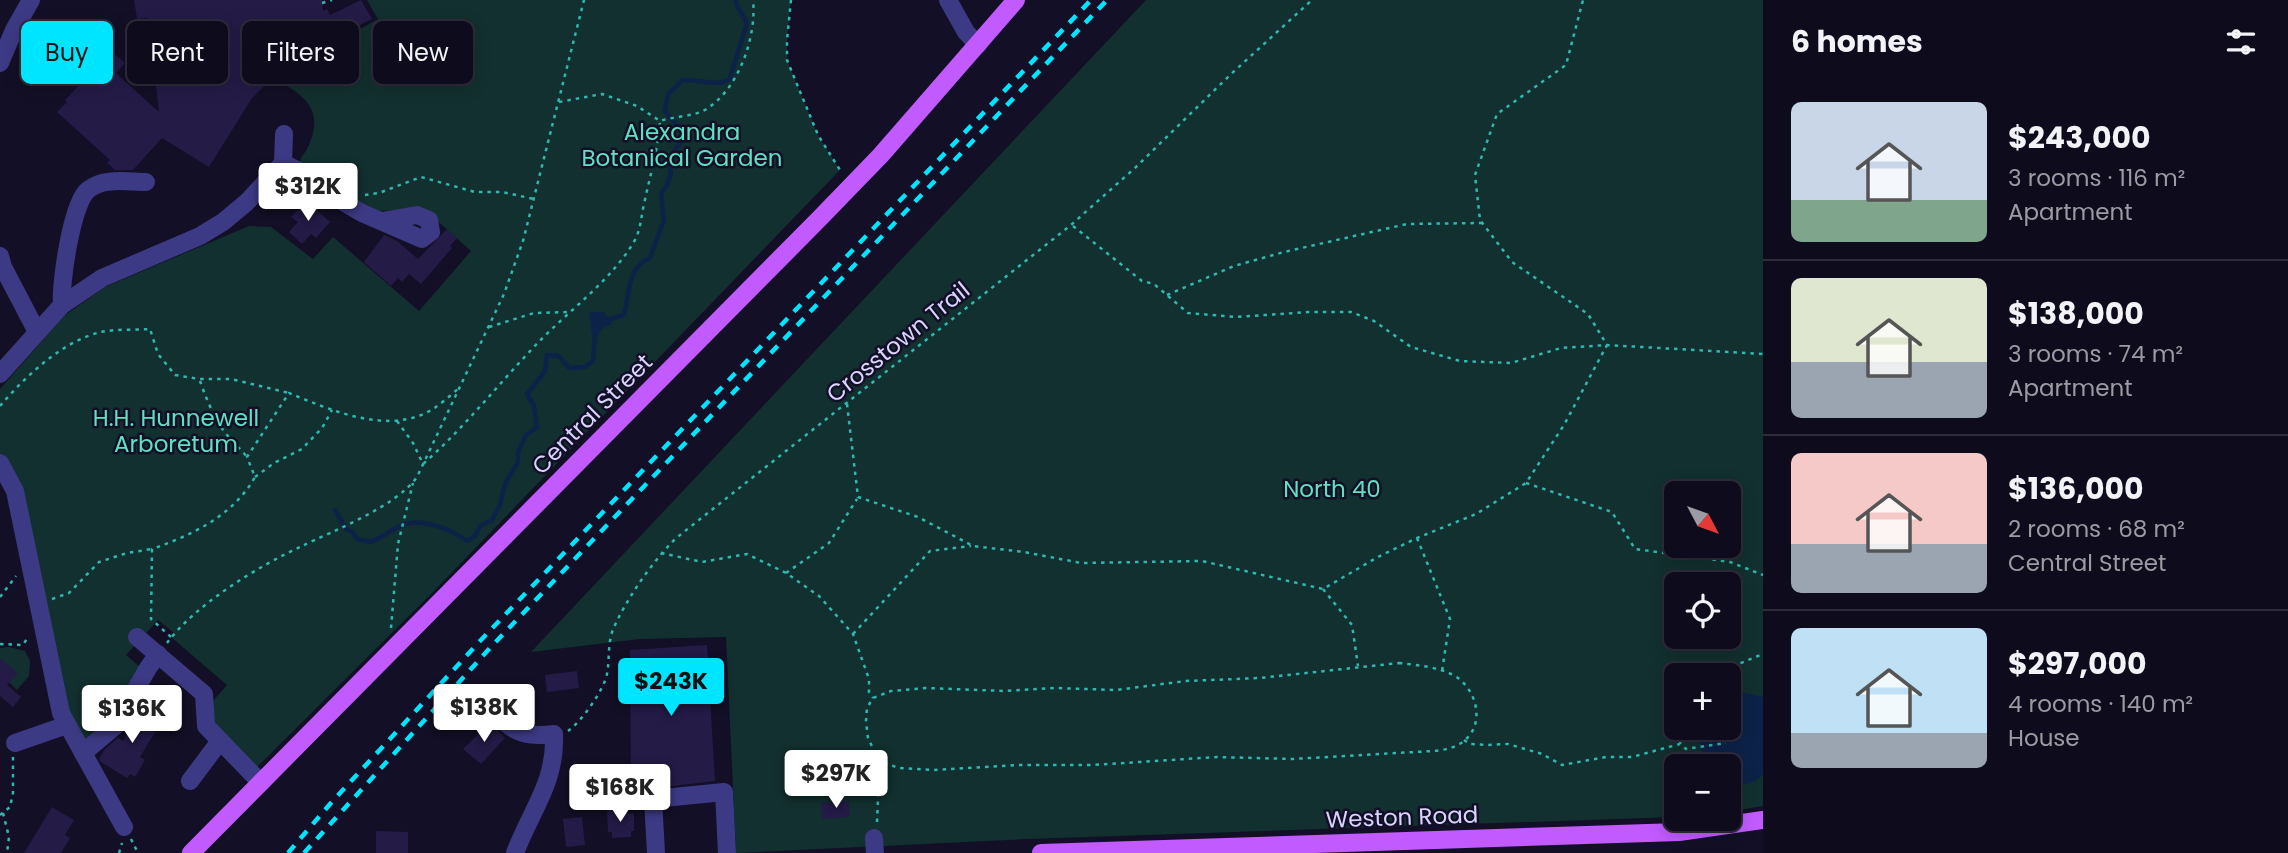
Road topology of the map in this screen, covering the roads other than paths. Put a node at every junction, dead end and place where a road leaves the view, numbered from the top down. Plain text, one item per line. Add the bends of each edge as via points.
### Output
1 (31, 0) edge
2 (948, 0) edge
3 (1016, 0) edge
4 (978, 45) junction
5 (0, 63) edge
6 (284, 134) dead end
7 (283, 163) junction
8 (146, 182) dead end
9 (382, 221) dead end
10 (0, 256) edge
11 (62, 305) junction
12 (37, 332) junction
13 (0, 374) edge
14 (0, 463) edge
15 (137, 637) dead end
16 (158, 654) junction
17 (497, 714) dead end
18 (69, 729) junction
19 (99, 741) junction
20 (220, 741) junction
21 (15, 743) road end
22 (83, 753) junction
23 (190, 781) dead end
24 (261, 783) junction
25 (1763, 820) edge
26 (124, 827) dead end
27 (514, 849) edge
28 (191, 853) edge
29 (656, 853) edge
30 (727, 853) edge
31 (1041, 853) edge

1 - 5 lane
2 - 4 lane
3 - 4 main road, Central Street
4 - 24 main road, Central Street via 829,209
6 - 7 lane
7 - 9 lane via 311,177 338,200
7 - 11 lane via 223,222 102,278
8 - 11 lane via 102,182 86,190 76,206 60,293
10 - 12 lane
11 - 12 lane
12 - 13 lane
14 - 18 lane via 15,491 56,695
15 - 16 lane
16 - 19 lane via 115,726
16 - 20 lane via 204,694 206,726
17 - 27 lane via 524,735 554,734 548,783
18 - 19 lane
18 - 21 lane
18 - 22 lane
19 - 22 lane
20 - 23 lane
20 - 24 lane
22 - 26 lane
24 - 28 main road, Central Street
25 - 31 main road, Weston Road via 1660,833
29 - 30 lane via 653,799 724,792

